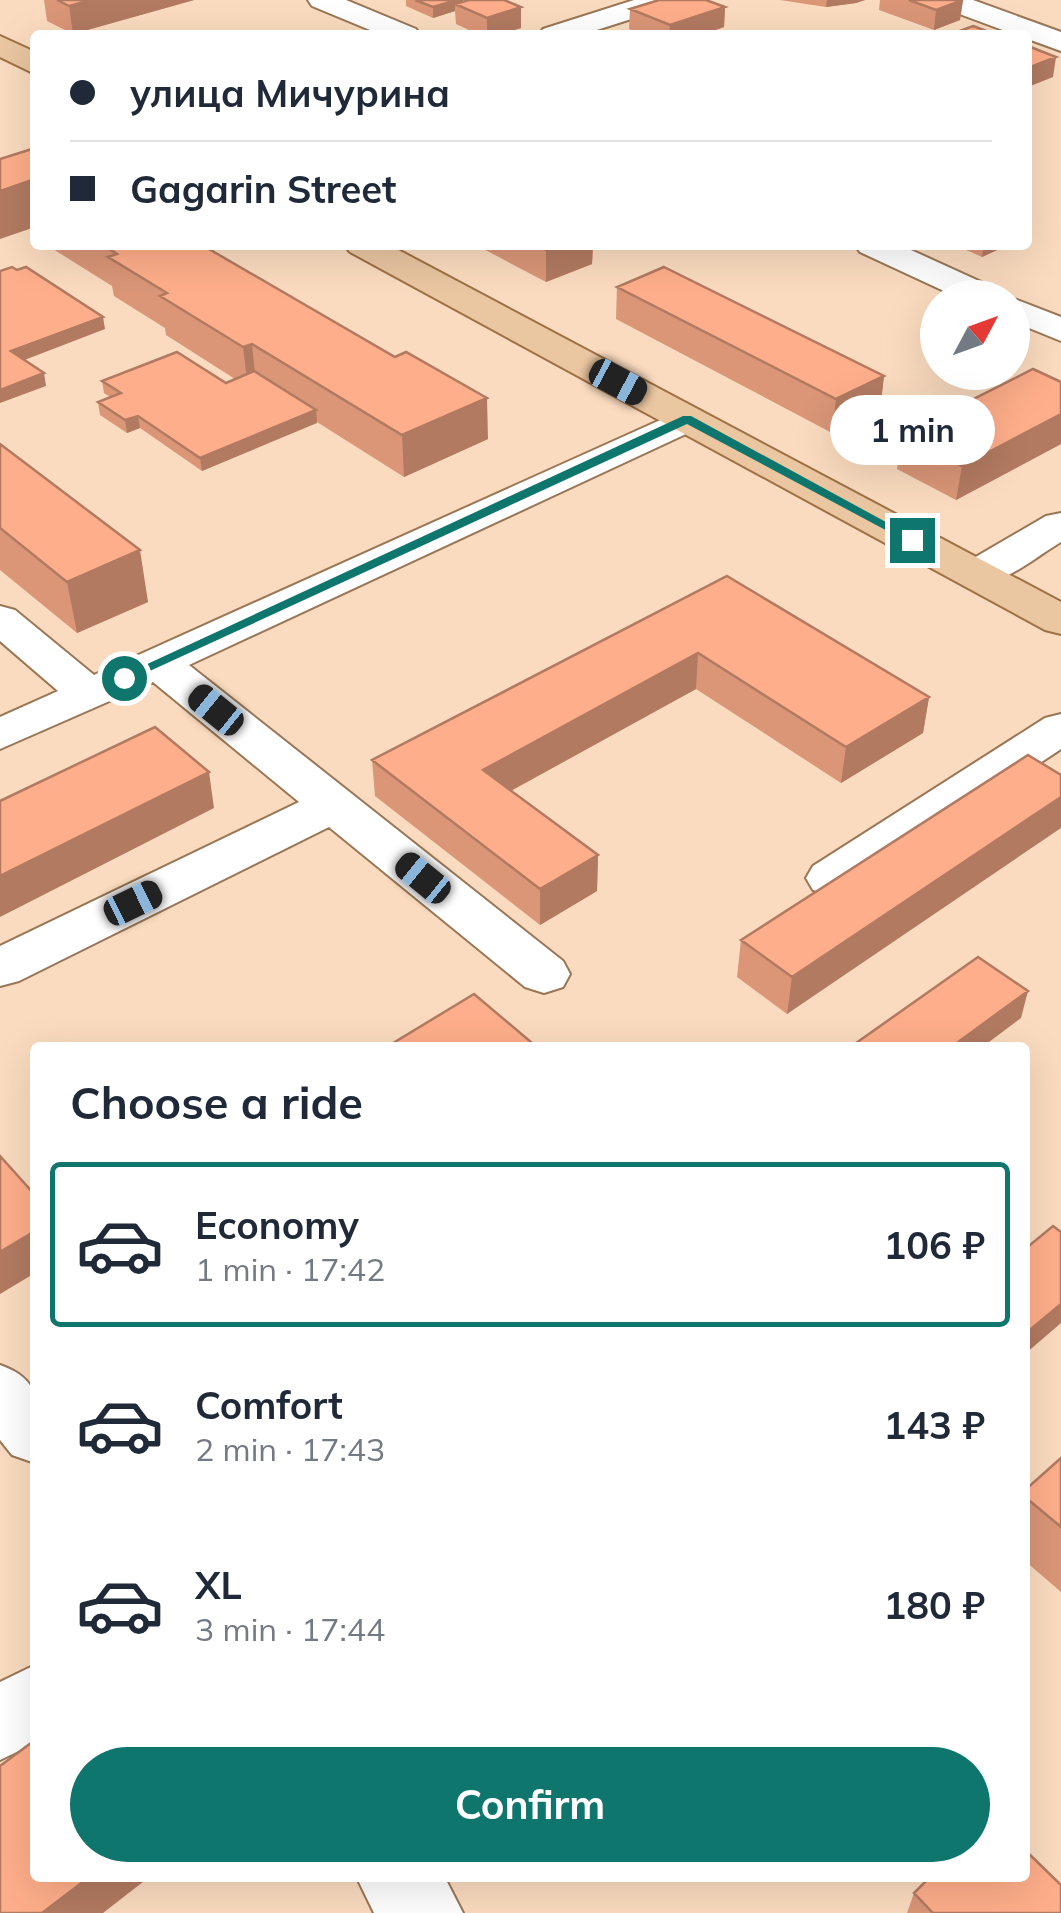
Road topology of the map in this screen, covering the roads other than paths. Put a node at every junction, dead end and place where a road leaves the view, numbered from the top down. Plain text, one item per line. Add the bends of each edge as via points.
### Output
1 (322, 0) edge
2 (662, 0) edge
3 (948, 0) edge
4 (394, 30) edge
5 (569, 30) edge
6 (1029, 30) edge
7 (1032, 31) edge
8 (1061, 42) edge
9 (0, 45) edge
10 (30, 62) edge
11 (371, 250) edge
12 (883, 250) edge
13 (949, 280) edge
14 (1030, 316) edge
15 (1061, 330) edge
16 (687, 419) junction
17 (1061, 526) edge
18 (977, 574) junction
19 (0, 620) edge
20 (1061, 620) edge
21 (158, 662) junction
22 (89, 694) junction
23 (1061, 728) edge
24 (0, 735) edge
25 (332, 805) junction
26 (831, 878) edge
27 (0, 968) edge
28 (544, 974) dead end
29 (0, 1392) edge
30 (30, 1429) edge
31 (30, 1704) edge
32 (0, 1725) edge
33 (399, 1882) edge
34 (424, 1913) edge

1 - 4 street
2 - 5 street
3 - 6 street
7 - 8 street
9 - 10 main road
11 - 16 main road
12 - 13 street
14 - 15 street
16 - 18 main road
16 - 21 street
17 - 18 street
18 - 20 main road
19 - 22 street
21 - 22 street
21 - 25 street
22 - 24 street
23 - 26 street
25 - 27 street
25 - 28 street
29 - 30 street
31 - 32 street
33 - 34 street

